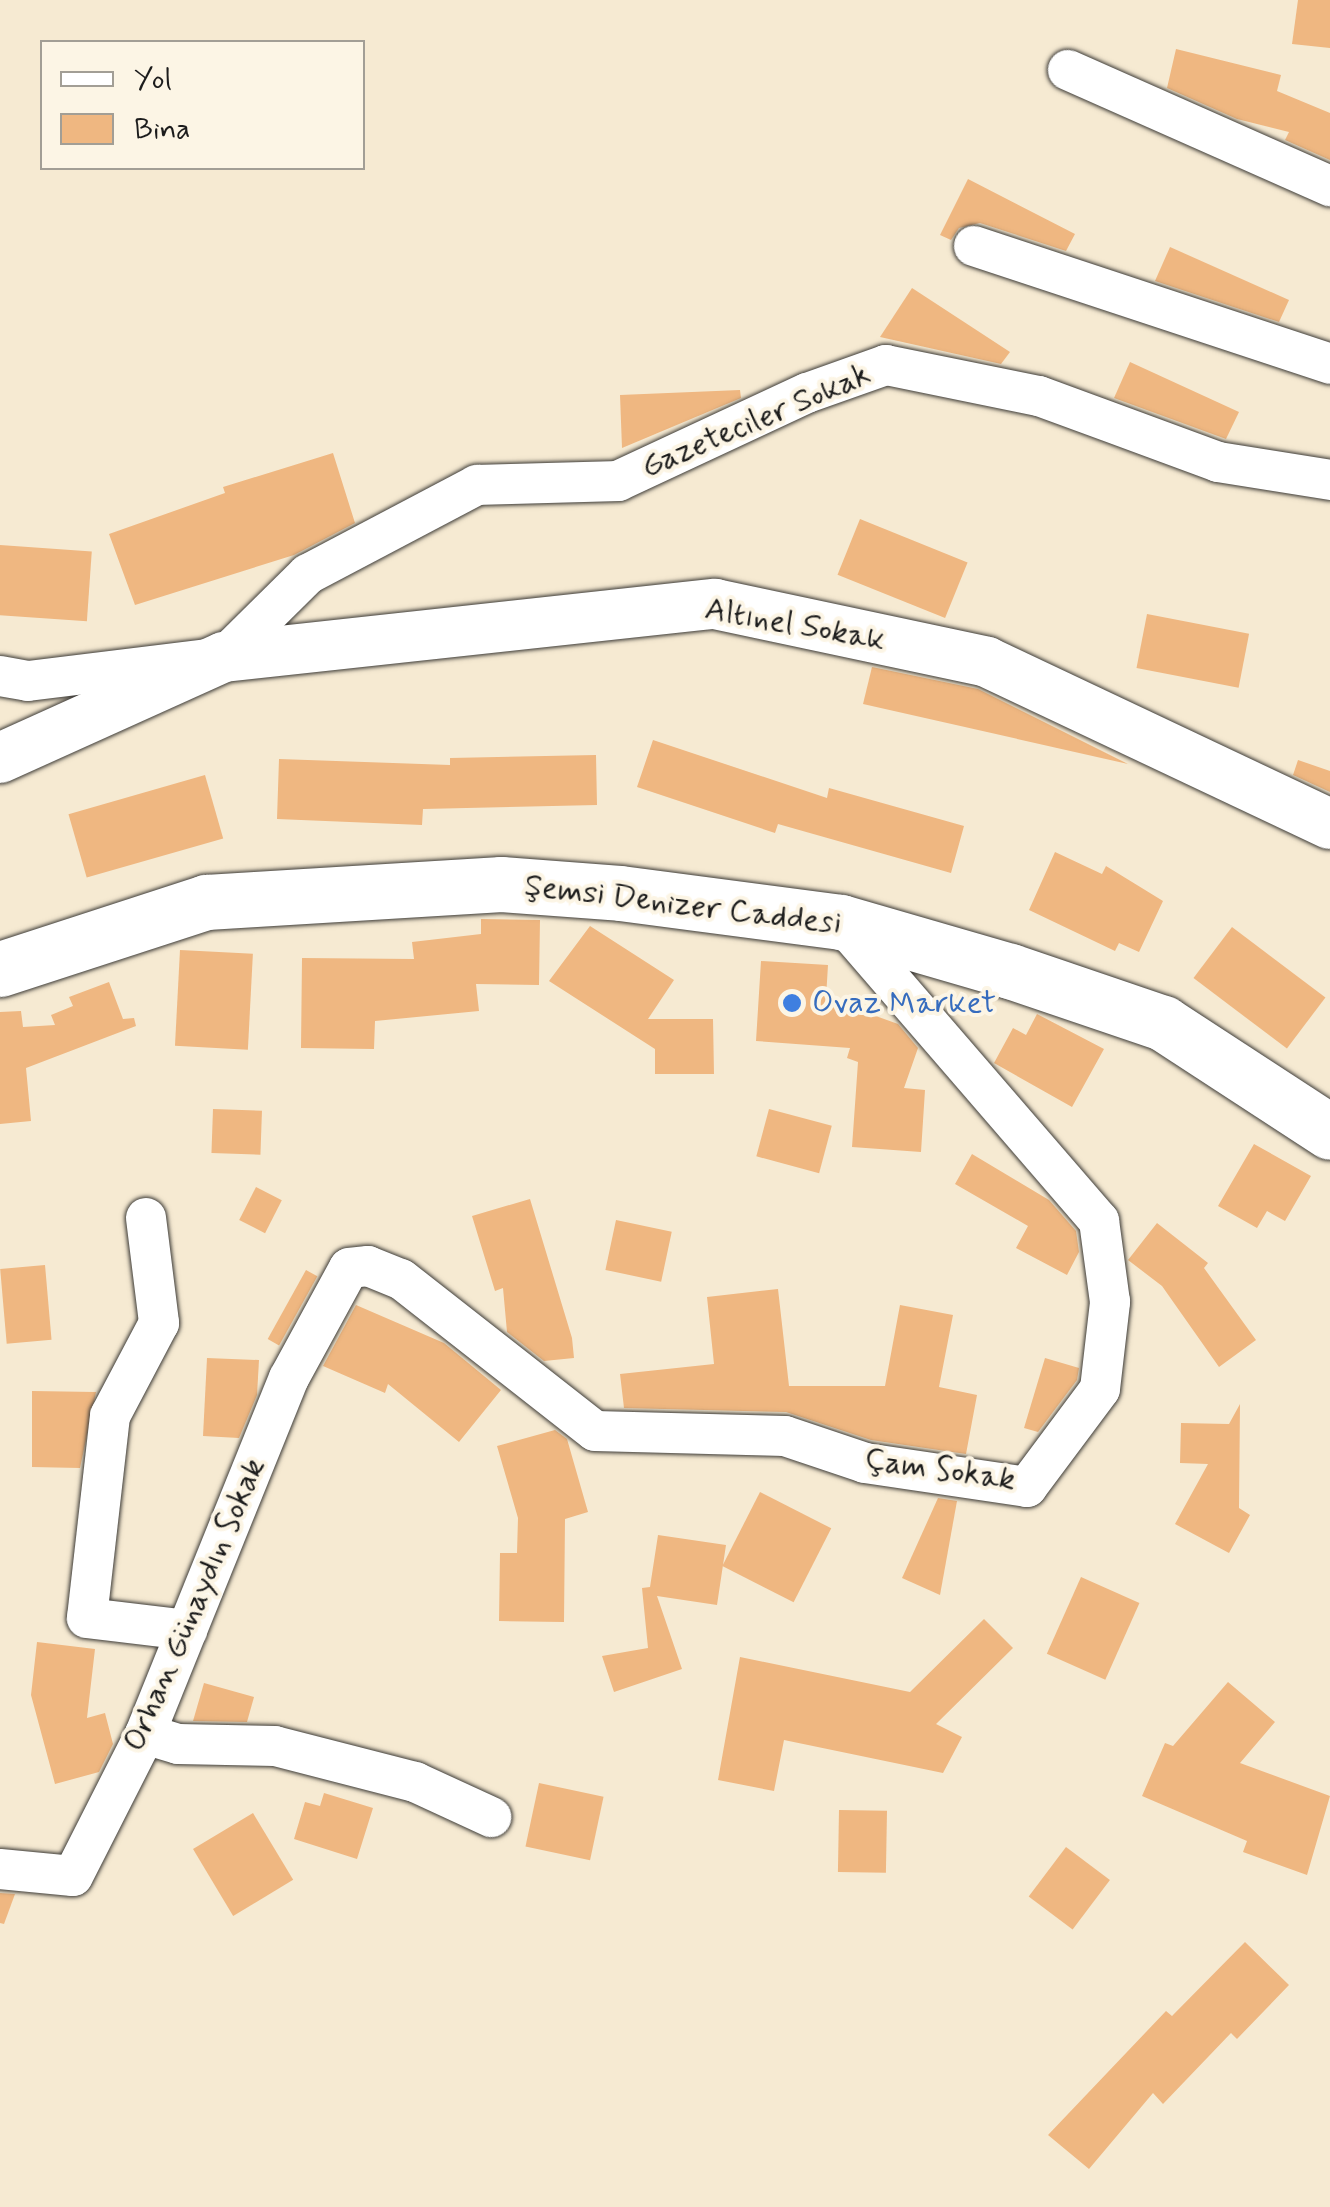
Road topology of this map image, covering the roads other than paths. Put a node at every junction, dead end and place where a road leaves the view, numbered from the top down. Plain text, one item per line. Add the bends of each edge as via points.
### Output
1 (1068, 70) dead end
2 (1330, 186) edge
3 (974, 246) dead end
4 (1330, 364) edge
5 (1330, 480) edge
6 (224, 657) junction
7 (0, 676) edge
8 (0, 758) edge
9 (1330, 824) edge
10 (841, 922) junction
11 (0, 969) edge
12 (1330, 1132) edge
13 (146, 1218) dead end
14 (348, 1268) joint
15 (187, 1630) junction
16 (145, 1734) junction
17 (491, 1817) dead end
18 (0, 1869) edge

1 - 2 street
3 - 4 street
5 - 6 street, Gazeteciler Sokak via 1218,462 1040,396 886,365 618,481 477,485 308,574
6 - 7 street via 28,681
6 - 8 street, Altınel Sokak
6 - 9 street, Altınel Sokak via 715,604 986,662
10 - 11 main road, Şemsi Denizer Caddesi via 501,884 206,902
10 - 12 main road, Şemsi Denizer Caddesi via 1163,1023
10 - 14 street, Çam Sokak via 1099,1221 1110,1302 1100,1388 1026,1487 864,1463 784,1436 595,1431 400,1279 368,1266
13 - 15 street via 159,1323 110,1416 87,1618
14 - 15 street, Orhan Günaydın Sokak via 289,1378
15 - 16 street, Orhan Günaydın Sokak
16 - 17 street via 178,1744 275,1746 415,1782
16 - 18 street, Orhan Günaydın Sokak via 73,1876

